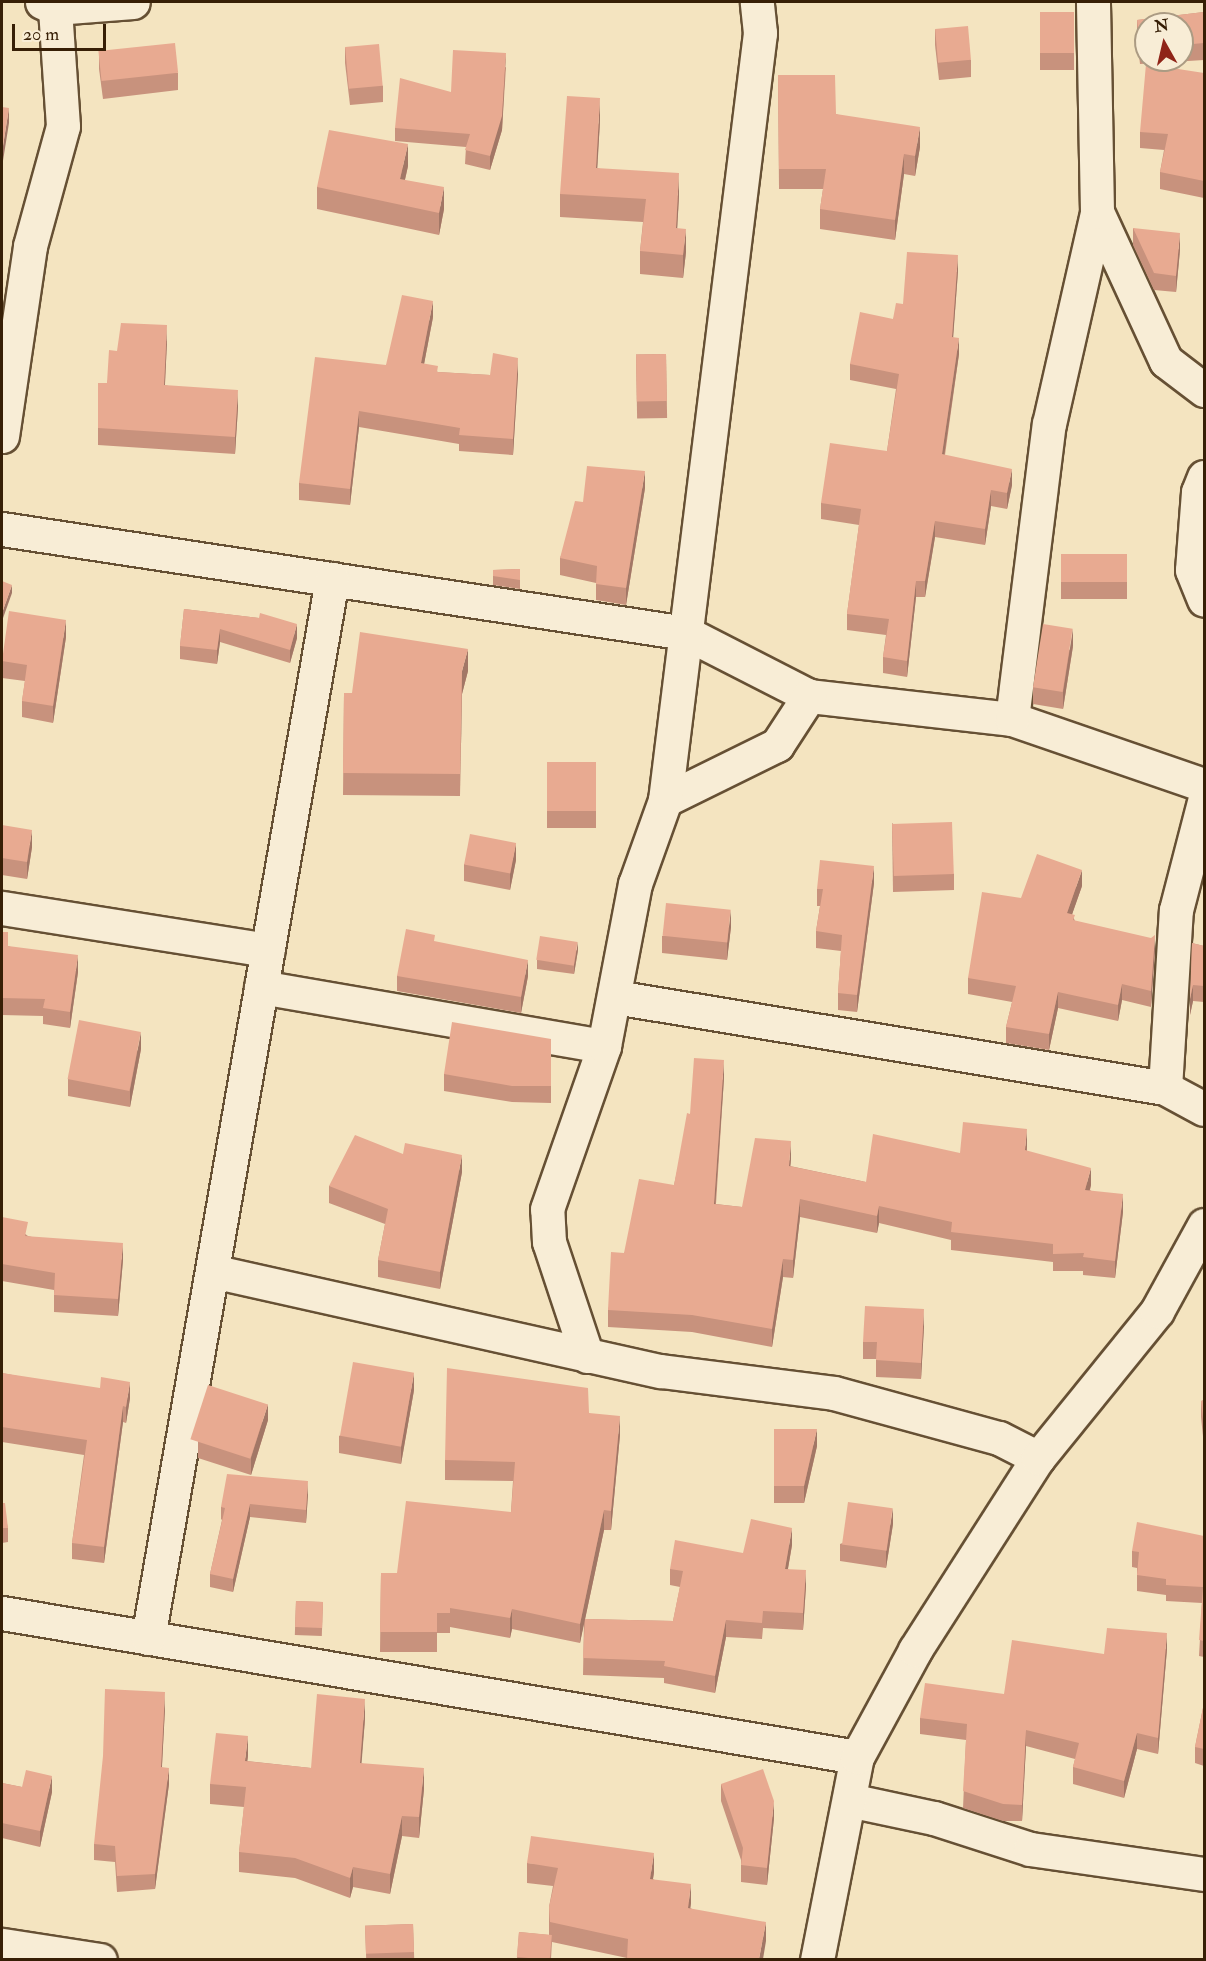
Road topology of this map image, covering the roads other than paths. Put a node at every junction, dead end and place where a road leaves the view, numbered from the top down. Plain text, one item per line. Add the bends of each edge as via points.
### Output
1 (133, 2) edge
2 (758, 2) edge
3 (1093, 2) edge
4 (49, 5) edge
5 (1098, 212) junction
6 (1204, 390) edge
7 (2, 436) edge
8 (1204, 477) edge
9 (2, 529) edge
10 (332, 579) junction
11 (1204, 600) edge
12 (686, 633) junction
13 (809, 696) junction
14 (1012, 719) junction
15 (1204, 785) edge
16 (666, 800) junction
17 (1204, 802) edge
18 (2, 908) edge
19 (268, 950) junction
20 (261, 987) junction
21 (615, 997) junction
22 (604, 1046) junction
23 (1165, 1088) junction
24 (1204, 1109) edge
25 (1204, 1225) edge
26 (212, 1271) junction
27 (587, 1356) junction
28 (1038, 1458) junction
29 (2, 1613) edge
30 (148, 1638) junction
31 (857, 1757) junction
32 (849, 1800) junction
33 (1204, 1874) edge
34 (2, 1945) edge
35 (98, 1959) edge
36 (817, 1959) edge

1 - 4 street
2 - 12 street via 760,33
3 - 5 street
4 - 7 street via 63,126 30,246
5 - 6 street via 1166,361
5 - 14 street via 1049,424
8 - 11 street via 1198,492 1192,570
9 - 10 street
10 - 12 street
10 - 19 street
12 - 13 street
12 - 16 street
13 - 14 street
13 - 16 street via 777,745
14 - 15 street
16 - 21 street via 635,884
17 - 23 street via 1176,910
18 - 19 street
19 - 20 street
20 - 22 street
20 - 26 street
21 - 22 street
21 - 23 street
22 - 27 street via 547,1209 549,1242
23 - 24 street
25 - 28 street via 1157,1311
26 - 27 street
26 - 30 street
27 - 28 street via 661,1371 834,1393 999,1438
28 - 31 street via 915,1650
29 - 30 street
30 - 31 street
31 - 32 street
32 - 33 street via 934,1818 1029,1849
32 - 36 street
34 - 35 street

